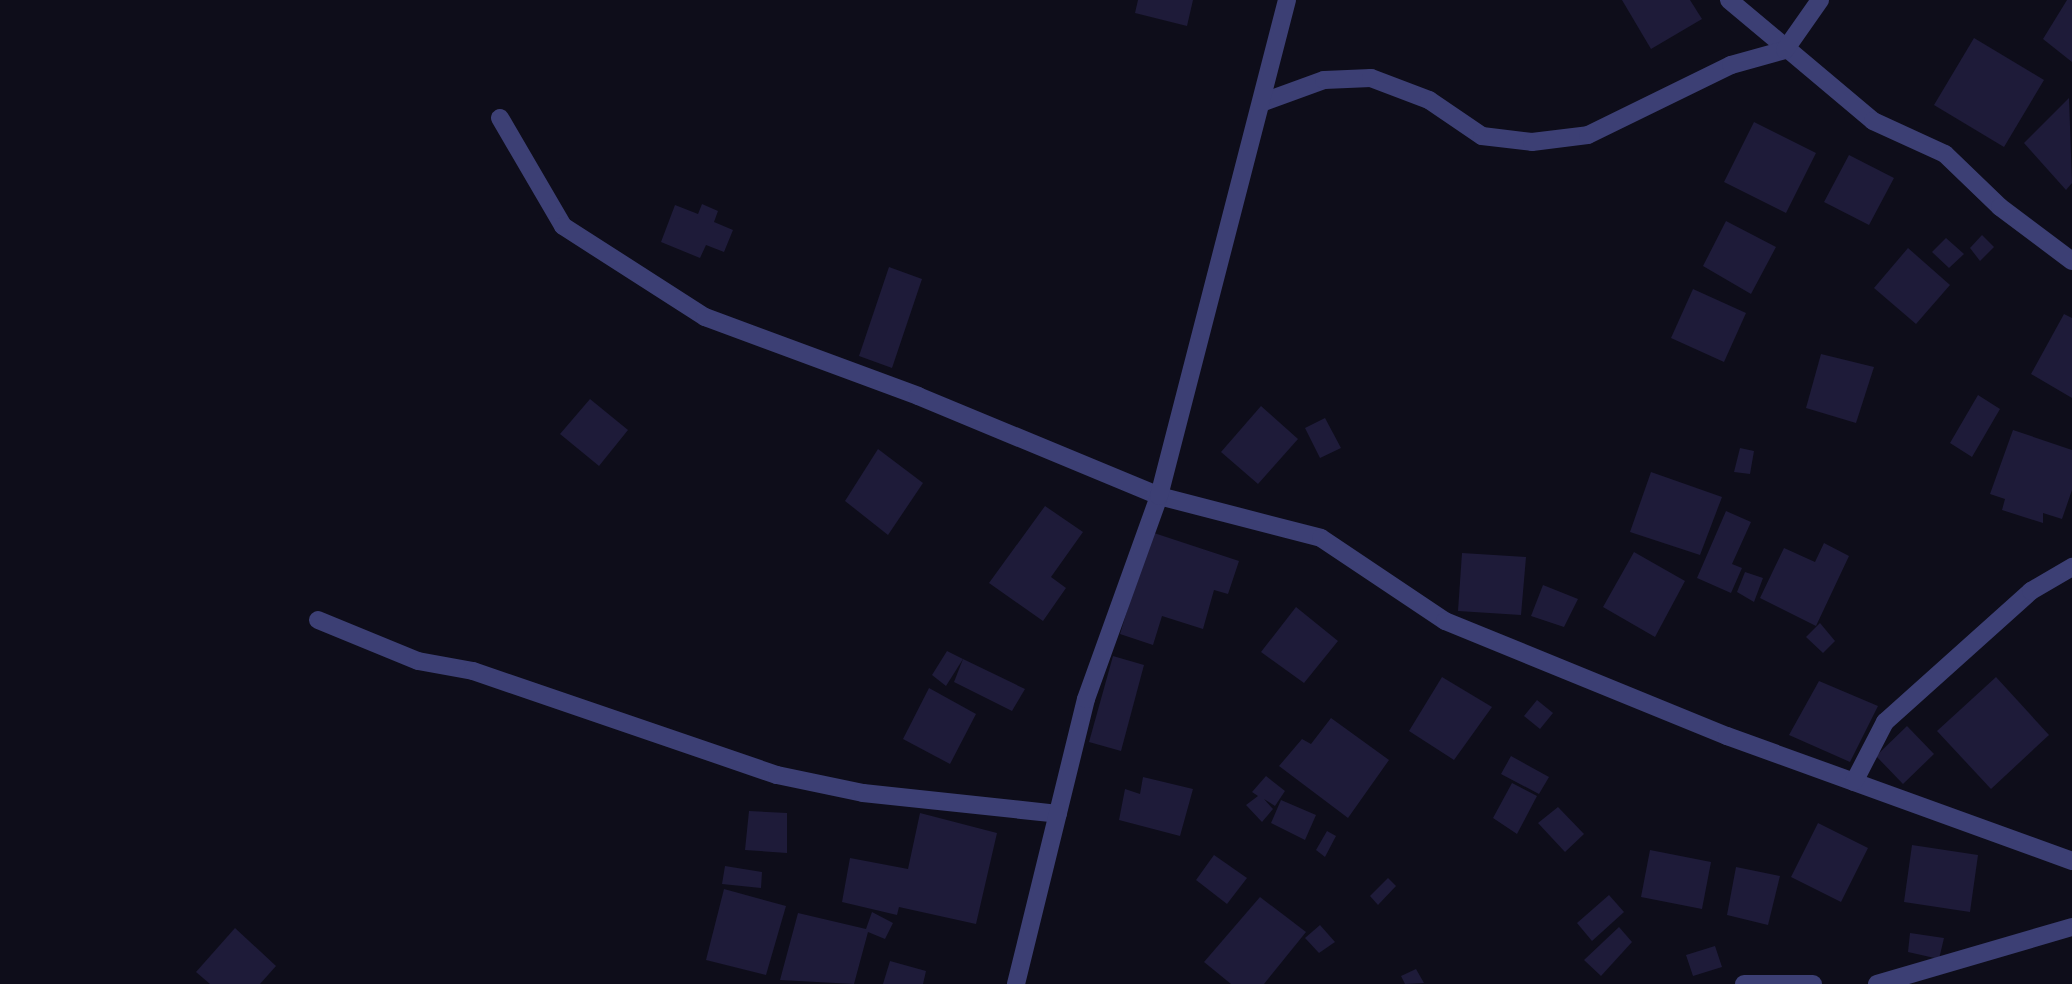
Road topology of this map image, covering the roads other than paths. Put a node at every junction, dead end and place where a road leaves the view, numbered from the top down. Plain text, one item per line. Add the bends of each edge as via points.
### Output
1 (1287, 0) edge
2 (1730, 0) edge
3 (1820, 0) edge
4 (1786, 50) junction
5 (1261, 103) junction
6 (500, 118) dead end
7 (2072, 261) edge
8 (1159, 496) junction
9 (2072, 567) edge
10 (318, 620) dead end
11 (1854, 782) junction
12 (1058, 814) junction
13 (2072, 861) edge
14 (2072, 927) edge
15 (1016, 984) edge
16 (1744, 984) edge
17 (1813, 984) edge
18 (1877, 984) edge

1 - 5 street
2 - 4 street
3 - 4 street
4 - 5 street via 1731,65 1588,135 1532,142 1482,136 1429,100 1371,78 1324,80
4 - 7 street via 1873,121 1945,154 2000,207
5 - 8 street
6 - 8 street via 563,226 705,317 918,396
8 - 11 street via 1321,538 1446,621 1727,736
8 - 12 street via 1086,699
9 - 11 street via 2031,591 1885,722
10 - 12 street via 418,661 473,671 777,775 863,793
11 - 13 street
12 - 15 street
14 - 18 street
16 - 17 street

